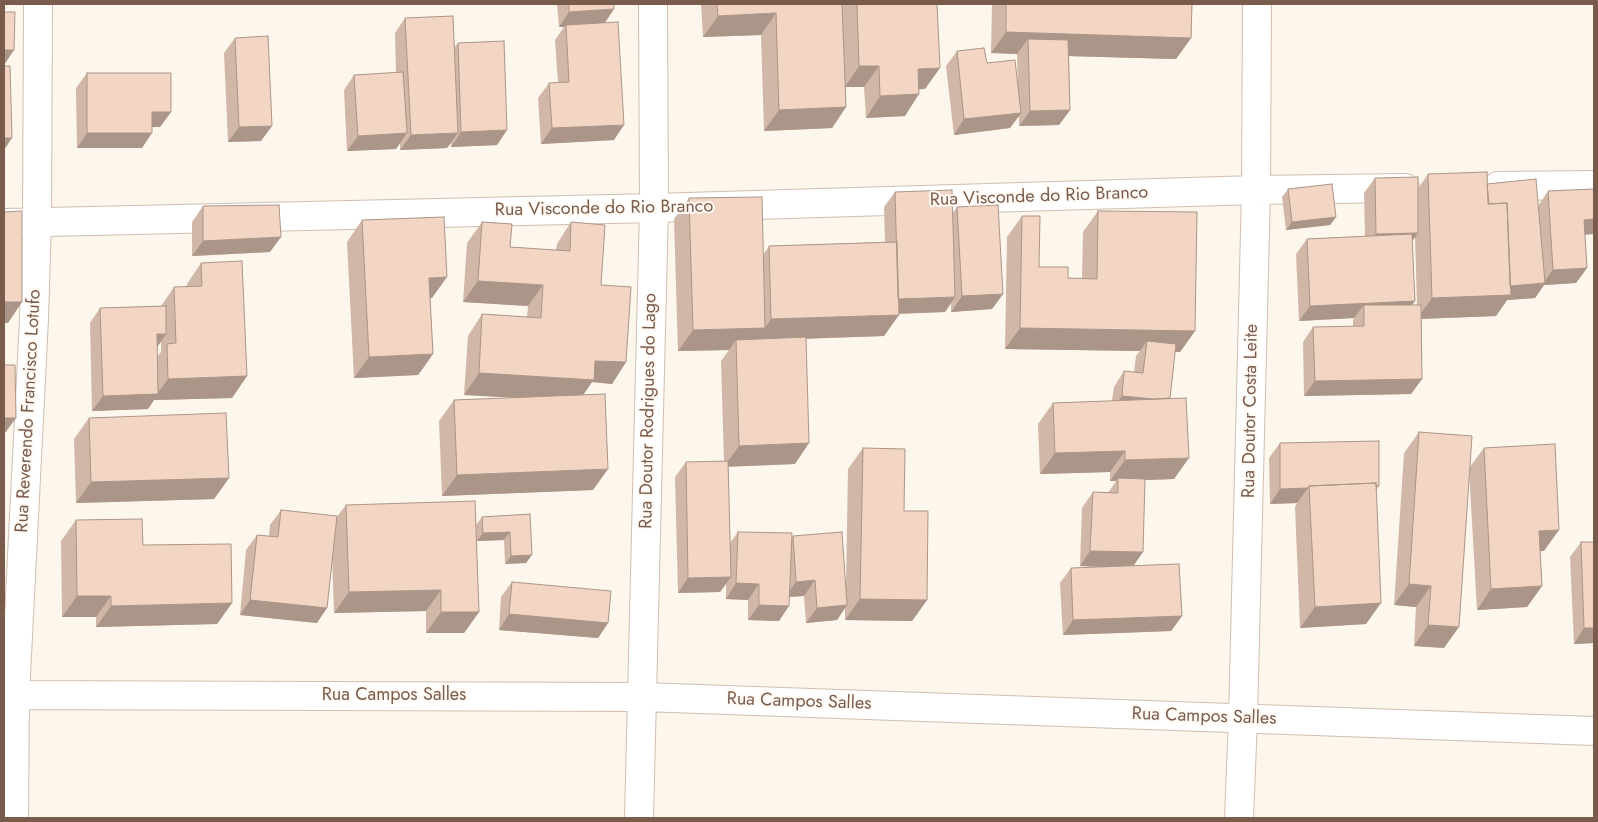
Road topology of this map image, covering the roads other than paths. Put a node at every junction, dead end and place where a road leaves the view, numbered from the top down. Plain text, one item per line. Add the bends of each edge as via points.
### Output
1 (653, 4) edge
2 (1257, 4) edge
3 (29, 13) edge
4 (1594, 185) edge
5 (1475, 187) edge
6 (1425, 188) dead end
7 (1256, 190) junction
8 (654, 208) junction
9 (37, 221) junction
10 (4, 223) edge
11 (10, 695) edge
12 (643, 697) junction
13 (1243, 719) junction
14 (1594, 731) edge
15 (14, 818) edge
16 (639, 818) edge
17 (1239, 818) edge

1 - 8 street, Rua Doutor Rodrigues do Lago
2 - 7 street, Rua Doutor Costa Leite
3 - 9 street, Rua Reverendo Francisco Lotufo
4 - 5 street
6 - 7 street, Rua Visconde do Rio Branco
7 - 8 street, Rua Visconde do Rio Branco
7 - 13 street, Rua Doutor Costa Leite
8 - 9 street, Rua Visconde do Rio Branco
8 - 12 street, Rua Doutor Rodrigues do Lago
9 - 10 street, Rua Visconde do Rio Branco
9 - 11 street, Rua Reverendo Francisco Lotufo
11 - 12 street, Rua Campos Salles
11 - 15 street, Rua Reverendo Francisco Lotufo
12 - 13 street, Rua Campos Salles
12 - 16 street, Rua Doutor Rodrigues do Lago
13 - 14 street, Rua Campos Salles
13 - 17 street, Rua Doutor Costa Leite

